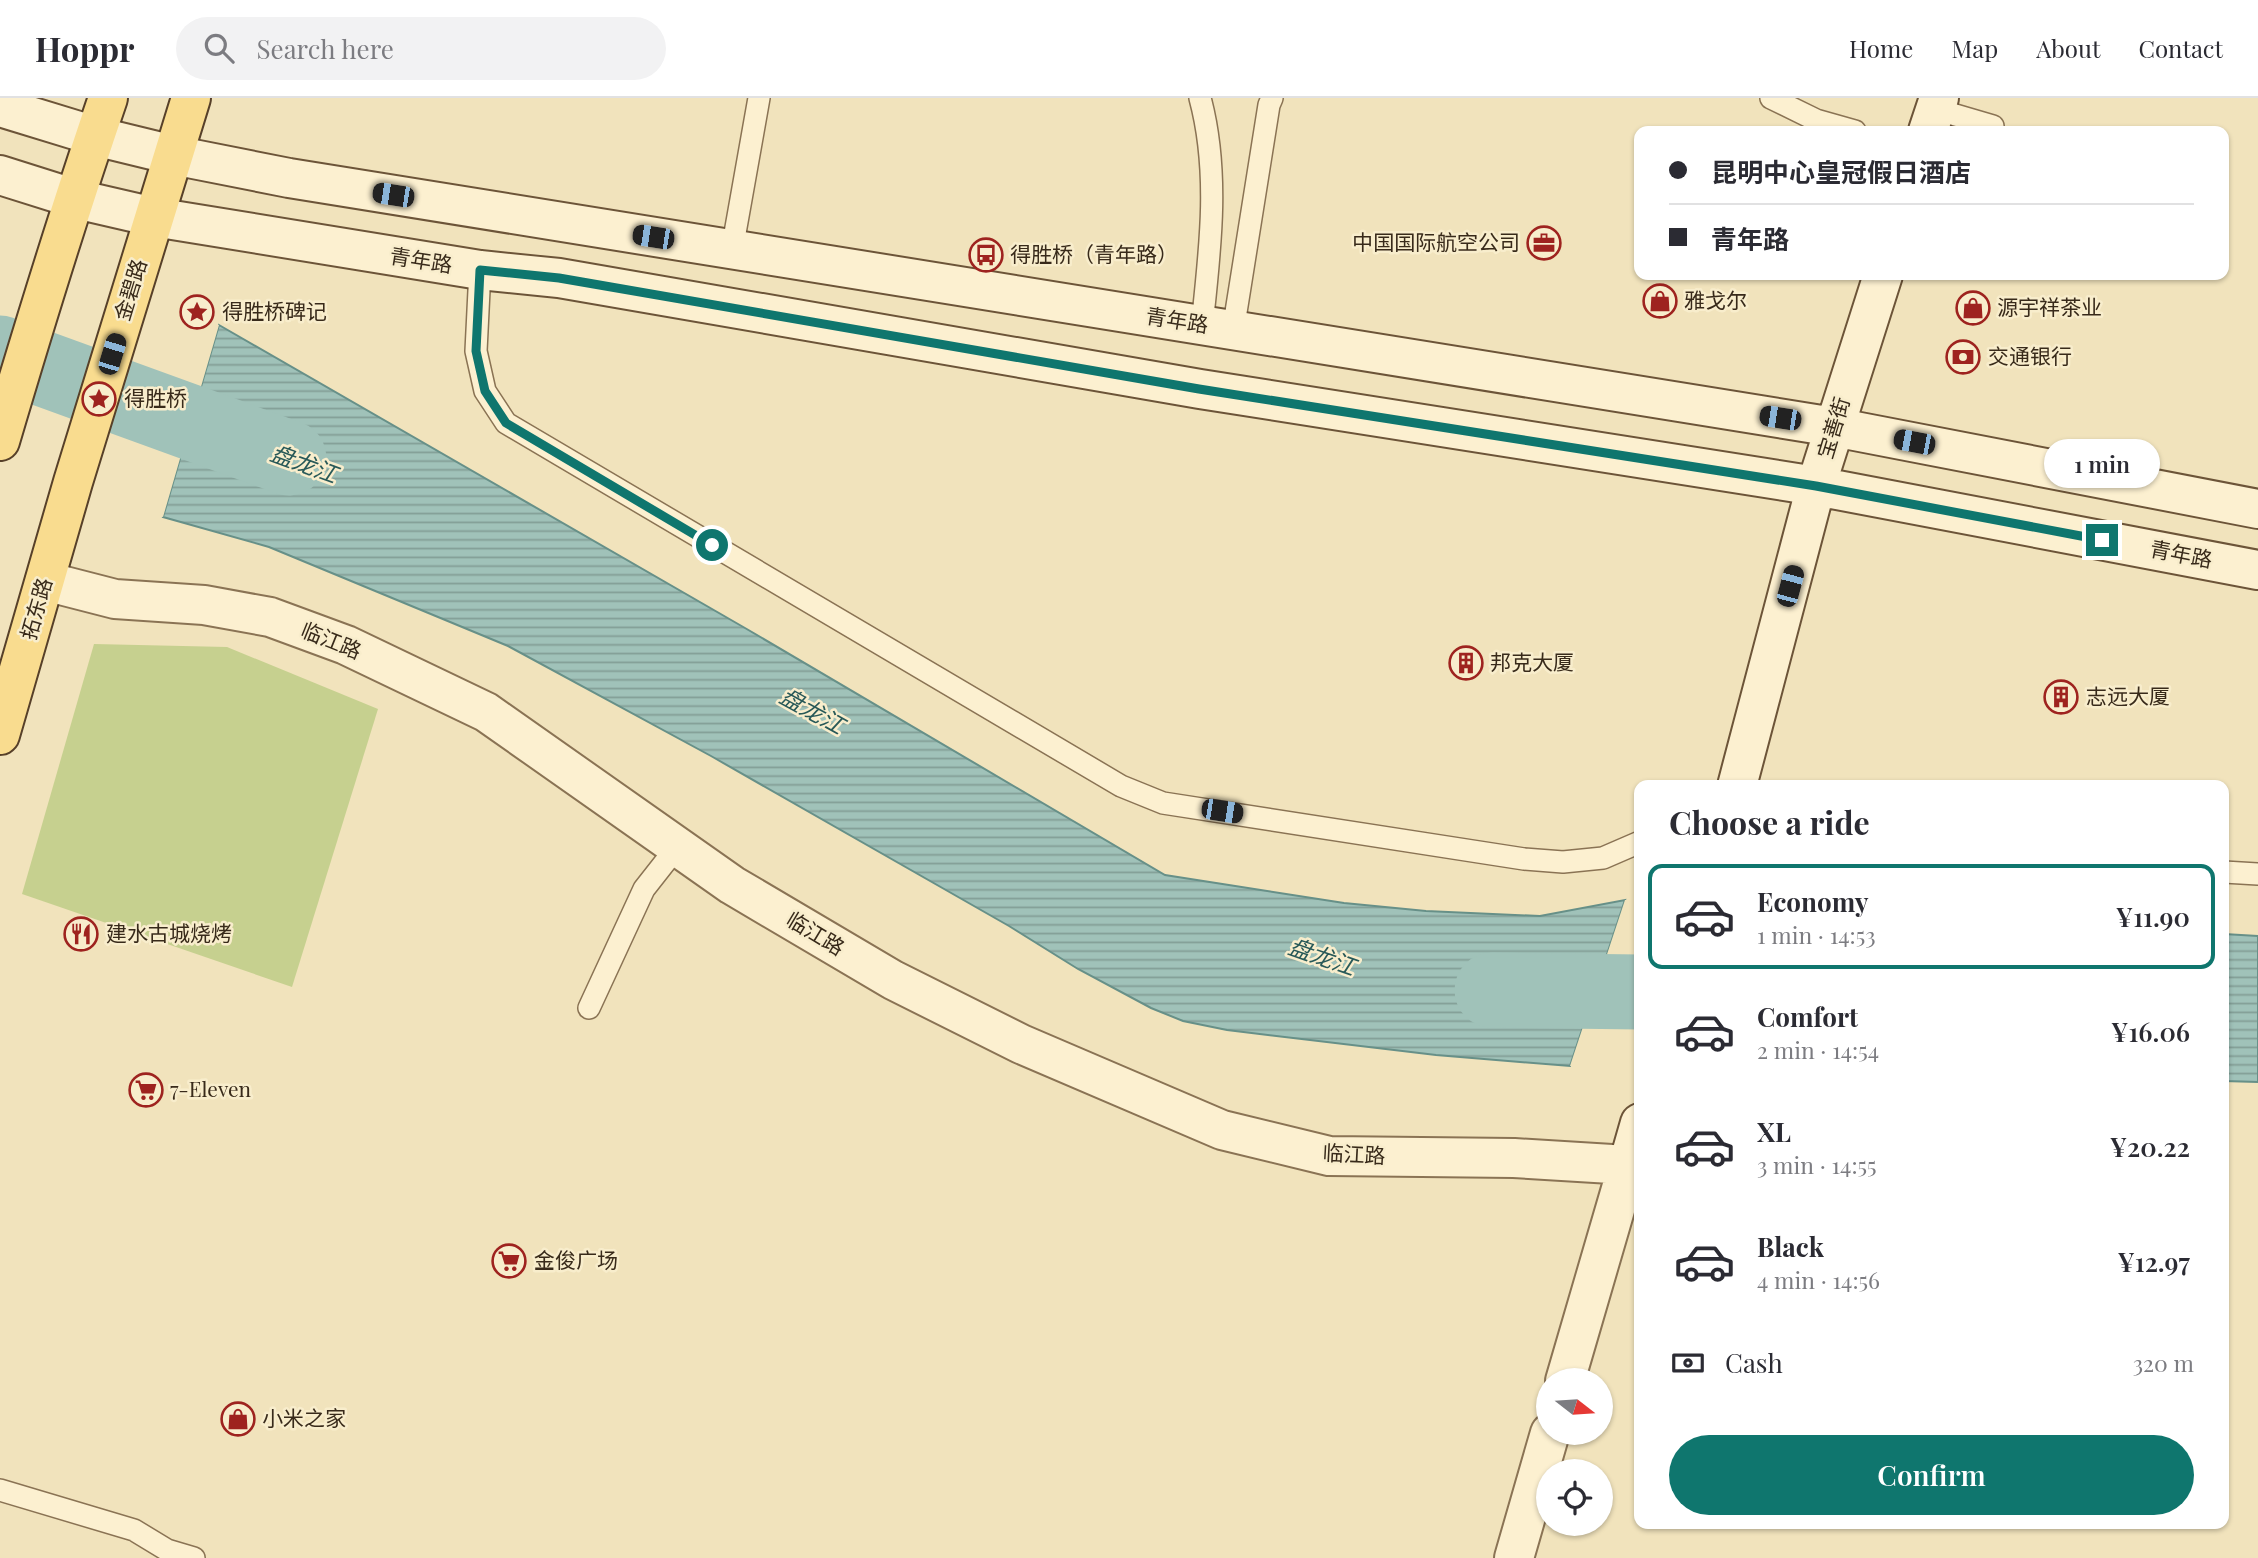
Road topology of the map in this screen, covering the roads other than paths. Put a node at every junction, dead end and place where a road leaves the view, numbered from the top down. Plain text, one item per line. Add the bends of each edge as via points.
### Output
1 (108, 98) edge
2 (191, 98) edge
3 (759, 98) edge
4 (1200, 98) edge
5 (1272, 98) edge
6 (1771, 98) edge
7 (0, 107) edge
8 (1934, 113) edge
9 (1837, 126) edge
10 (1993, 126) dead end
11 (95, 136) junction
12 (173, 155) junction
13 (0, 175) edge
14 (76, 199) junction
15 (154, 217) junction
16 (732, 250) junction
17 (480, 270) junction
18 (1881, 280) edge
19 (1217, 328) junction
20 (1834, 427) junction
21 (0, 442) edge
22 (73, 482) joint
23 (1816, 486) junction
24 (2258, 509) edge
25 (2258, 570) edge
26 (45, 581) junction
27 (0, 735) edge
28 (1739, 780) edge
29 (1634, 845) edge
30 (677, 847) junction
31 (2229, 872) edge
32 (2258, 874) edge
33 (589, 1008) dead end
34 (1634, 1144) edge
35 (1628, 1165) junction
36 (1569, 1368) edge
37 (1546, 1446) edge
38 (0, 1490) edge
39 (194, 1558) edge
40 (1514, 1558) edge

1 - 11 main road
2 - 12 main road, 金碧路
3 - 16 lane
4 - 19 lane via 1207,123
5 - 19 lane
6 - 9 lane
7 - 11 main road, 青年路
8 - 10 lane
11 - 12 main road, 青年路
11 - 14 main road
12 - 15 main road, 金碧路
12 - 16 main road, 青年路
13 - 14 main road, 青年路
14 - 15 main road, 青年路
14 - 21 main road
15 - 17 main road, 青年路
15 - 22 main road, 金碧路
16 - 19 main road, 青年路
17 - 23 main road, 青年路 via 559,278 1199,389
17 - 29 lane via 476,351 485,391 506,423 1121,786 1163,803 1524,859 1603,858
18 - 20 main road, 宝善街
19 - 20 main road, 青年路
20 - 23 main road, 宝善街
20 - 24 main road, 青年路
22 - 26 main road, 拓东路
23 - 25 main road, 青年路
23 - 28 main road, 宝善街
26 - 27 main road, 拓东路
26 - 30 main road, 临江路 via 115,599 204,604 270,617 346,645 486,712
30 - 33 lane via 643,889
30 - 35 main road, 临江路 via 893,980 1021,1044 1222,1130 1329,1156 1514,1158
31 - 32 lane
34 - 35 main road
35 - 36 main road
37 - 40 main road
38 - 39 lane via 134,1530 167,1550

